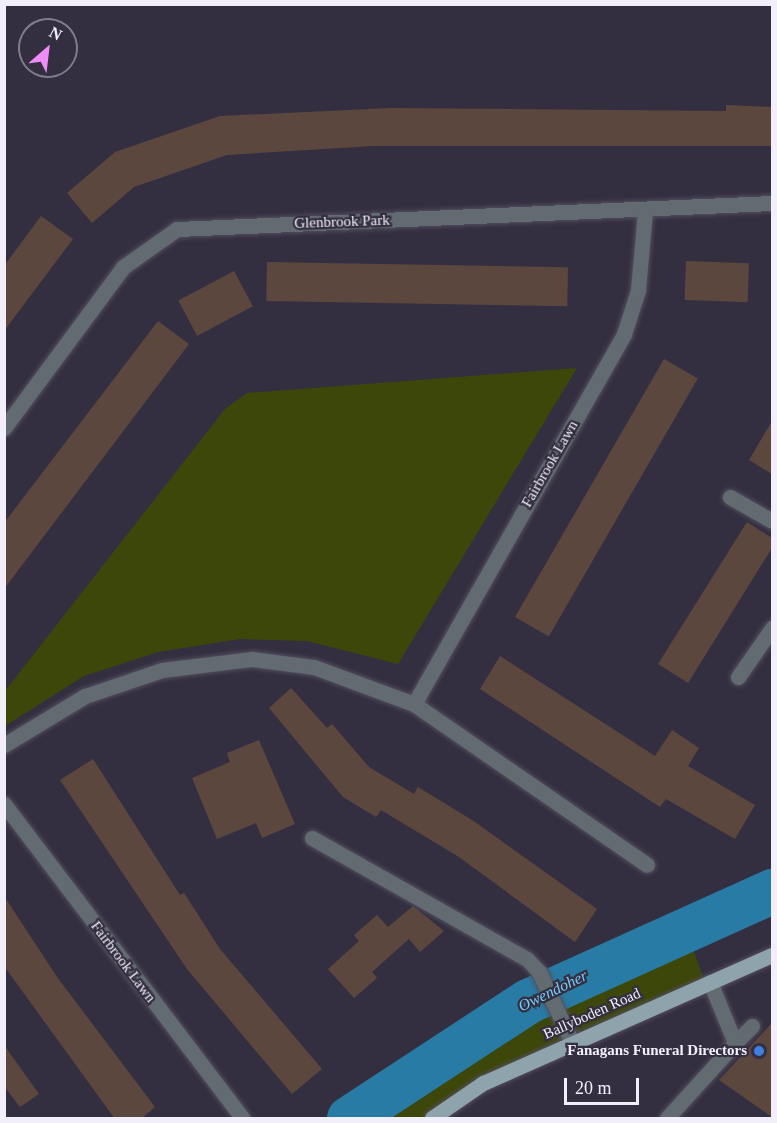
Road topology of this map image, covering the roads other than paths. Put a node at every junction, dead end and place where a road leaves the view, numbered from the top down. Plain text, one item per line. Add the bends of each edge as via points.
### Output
1 (772, 203) edge
2 (645, 211) junction
3 (4, 428) edge
4 (730, 497) dead end
5 (772, 521) edge
6 (772, 628) edge
7 (738, 677) dead end
8 (414, 704) junction
9 (4, 745) edge
10 (4, 804) edge
11 (312, 838) dead end
12 (647, 866) dead end
13 (772, 955) edge
14 (710, 982) junction
15 (752, 1026) dead end
16 (572, 1042) junction
17 (735, 1043) junction
18 (242, 1119) edge
19 (432, 1119) edge
20 (667, 1119) edge

1 - 2 street, Glenbrook Park
2 - 3 street, Glenbrook Park via 177,229 123,267
2 - 8 street, Fairbrook Lawn via 638,290 624,334
4 - 5 street
6 - 7 street
8 - 9 street via 315,667 252,659 162,670 84,696
8 - 12 street
10 - 18 street, Fairbrook Lawn
11 - 16 street via 527,959 541,978
13 - 14 main road, Ballyboden Road
14 - 16 main road, Ballyboden Road
14 - 17 street
15 - 17 street
16 - 19 main road, Ballyboden Road via 483,1083
17 - 20 street

